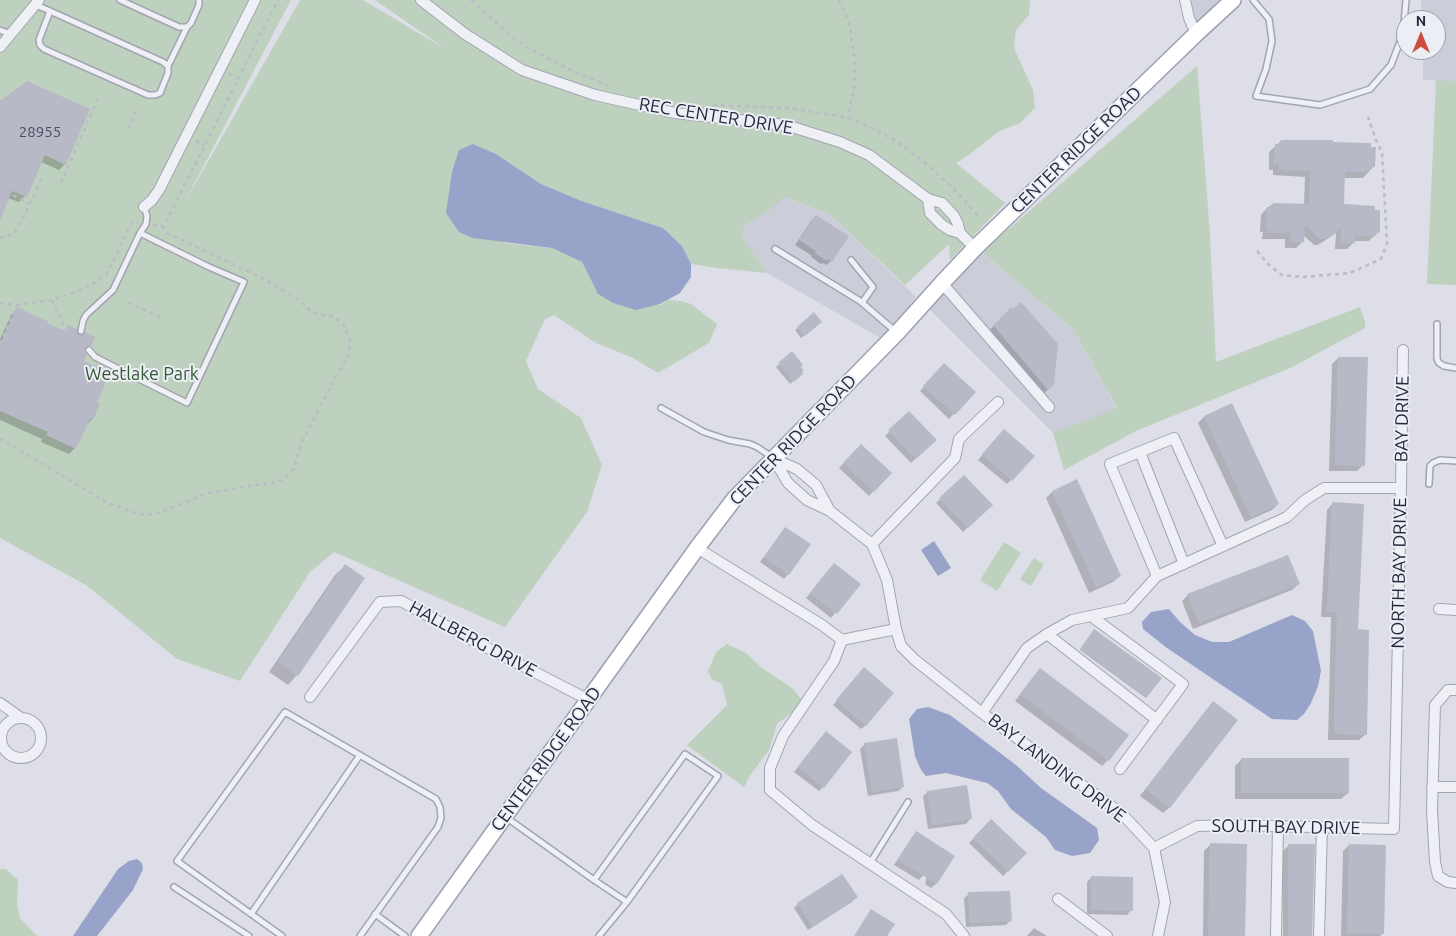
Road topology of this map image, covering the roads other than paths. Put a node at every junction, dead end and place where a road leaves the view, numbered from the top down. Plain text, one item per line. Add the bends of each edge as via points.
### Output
1 (120, 0) edge
2 (199, 0) edge
3 (255, 0) edge
4 (421, 0) edge
5 (1185, 0) edge
6 (1234, 0) edge
7 (1253, 0) edge
8 (1406, 0) edge
9 (38, 2) edge
10 (50, 11) junction
11 (187, 27) junction
12 (0, 30) edge
13 (1196, 34) junction
14 (10, 35) junction
15 (0, 47) edge
16 (168, 66) junction
17 (928, 200) junction
18 (144, 207) joint
19 (140, 233) junction
20 (960, 233) junction
21 (975, 248) junction
22 (775, 249) dead end
23 (851, 260) dead end
24 (942, 283) junction
25 (862, 303) junction
26 (1437, 324) dead end
27 (81, 331) dead end
28 (897, 333) junction
29 (89, 350) dead end
30 (1403, 350) dead end
31 (1456, 368) edge
32 (998, 402) dead end
33 (1049, 407) dead end
34 (661, 408) dead end
35 (1140, 452) junction
36 (774, 459) junction
37 (1456, 461) edge
38 (1429, 484) dead end
39 (1401, 488) junction
40 (830, 511) junction
41 (872, 544) junction
42 (1223, 546) junction
43 (697, 548) junction
44 (1184, 564) junction
45 (1157, 576) junction
46 (1439, 609) dead end
47 (1456, 610) edge
48 (1091, 616) junction
49 (896, 629) junction
50 (1046, 634) junction
51 (842, 640) junction
52 (1456, 690) edge
53 (310, 697) dead end
54 (589, 700) junction
55 (0, 702) edge
56 (982, 713) junction
57 (20, 718) junction
58 (1156, 720) junction
59 (360, 755) junction
60 (1120, 769) dead end
61 (1432, 787) junction
62 (1456, 787) edge
63 (908, 802) dead end
64 (504, 816) junction
65 (1278, 826) junction
66 (1322, 827) junction
67 (1394, 829) joint
68 (1154, 848) junction
69 (869, 863) junction
70 (594, 880) junction
71 (1452, 883) edge
72 (174, 887) dead end
73 (1058, 899) dead end
74 (627, 902) junction
75 (251, 914) junction
76 (375, 914) junction
77 (249, 936) edge
78 (282, 936) edge
79 (360, 936) edge
80 (405, 936) edge
81 (419, 936) edge
82 (599, 936) edge
83 (964, 936) edge
84 (1107, 936) edge
85 (1158, 936) edge
86 (1276, 936) edge
87 (1319, 936) edge

1 - 11 lane via 179,27
2 - 11 lane
3 - 18 street via 159,190
4 - 17 street, REC CENTER DRIVE via 464,34 522,70 594,95 675,113 786,126 840,142 869,155
5 - 13 street
6 - 13 main road, CENTER RIDGE ROAD
7 - 8 lane via 1269,19 1272,41 1256,96 1320,105 1370,89 1391,65 1403,34
9 - 10 lane
9 - 14 street
10 - 16 lane
10 - 16 lane via 39,40 44,49 148,95 160,92
11 - 16 lane
12 - 14 lane
13 - 21 main road, CENTER RIDGE ROAD
14 - 15 street
17 - 20 street, REC CENTER DRIVE via 930,212 942,225
17 - 20 street, REC CENTER DRIVE via 942,202 954,216
18 - 19 lane via 146,224
19 - 27 lane via 113,290 86,315
19 - 29 lane via 244,282 187,403 95,357
20 - 21 street, REC CENTER DRIVE
21 - 24 main road, CENTER RIDGE ROAD
22 - 25 lane
23 - 25 lane via 873,287
24 - 28 main road, CENTER RIDGE ROAD
24 - 33 street
25 - 28 lane
26 - 31 lane via 1439,363
28 - 36 main road, CENTER RIDGE ROAD
30 - 39 street, BAY DRIVE
32 - 41 street via 960,439 955,458
34 - 36 lane via 704,432 750,444
35 - 42 street via 1174,438
35 - 44 street
35 - 45 street via 1110,464
36 - 40 street, BAY LANDING DRIVE via 788,483 807,500
36 - 40 street, BAY LANDING DRIVE via 797,469 816,485
36 - 43 main road, CENTER RIDGE ROAD via 735,498
37 - 38 lane via 1433,463
39 - 42 street, NORTH BAY DRIVE via 1324,488 1287,517
39 - 67 street, NORTH BAY DRIVE
40 - 41 street, BAY LANDING DRIVE
41 - 49 street, BAY LANDING DRIVE via 887,580
42 - 44 street, NORTH BAY DRIVE
43 - 51 street
43 - 54 main road, CENTER RIDGE ROAD
44 - 45 street, NORTH BAY DRIVE
45 - 48 street, NORTH BAY DRIVE via 1128,608
46 - 47 street
48 - 50 street, NORTH BAY DRIVE via 1072,620
48 - 58 street via 1183,684
49 - 51 street
49 - 56 street, BAY LANDING DRIVE via 901,646 915,660
50 - 56 street, NORTH BAY DRIVE via 1028,648
50 - 58 street
51 - 69 street via 834,661 783,736 770,768 770,790 812,825
52 - 61 street via 1448,690 1435,705
53 - 54 street, HALLBERG DRIVE via 380,602 401,601
54 - 64 main road, CENTER RIDGE ROAD
55 - 57 street
56 - 68 street, BAY LANDING DRIVE via 1121,813
57 - 57 street via 35,723 41,739 36,752 19,758 10,755 1,740 6,725
58 - 60 street
59 - 75 lane
59 - 75 lane via 285,712 177,861
59 - 76 lane via 436,798 440,807 438,826
61 - 62 street
61 - 71 street via 1435,862 1438,876
63 - 69 lane
64 - 70 lane
64 - 81 main road, CENTER RIDGE ROAD
65 - 66 street, SOUTH BAY DRIVE
65 - 68 street, SOUTH BAY DRIVE via 1197,826
65 - 86 street
66 - 67 street, SOUTH BAY DRIVE
66 - 87 street
68 - 85 street via 1165,902
69 - 83 street via 946,914
70 - 74 lane
70 - 74 lane via 685,754 718,776
72 - 77 lane
73 - 84 street
74 - 82 lane
75 - 78 lane
76 - 79 lane
76 - 80 lane

